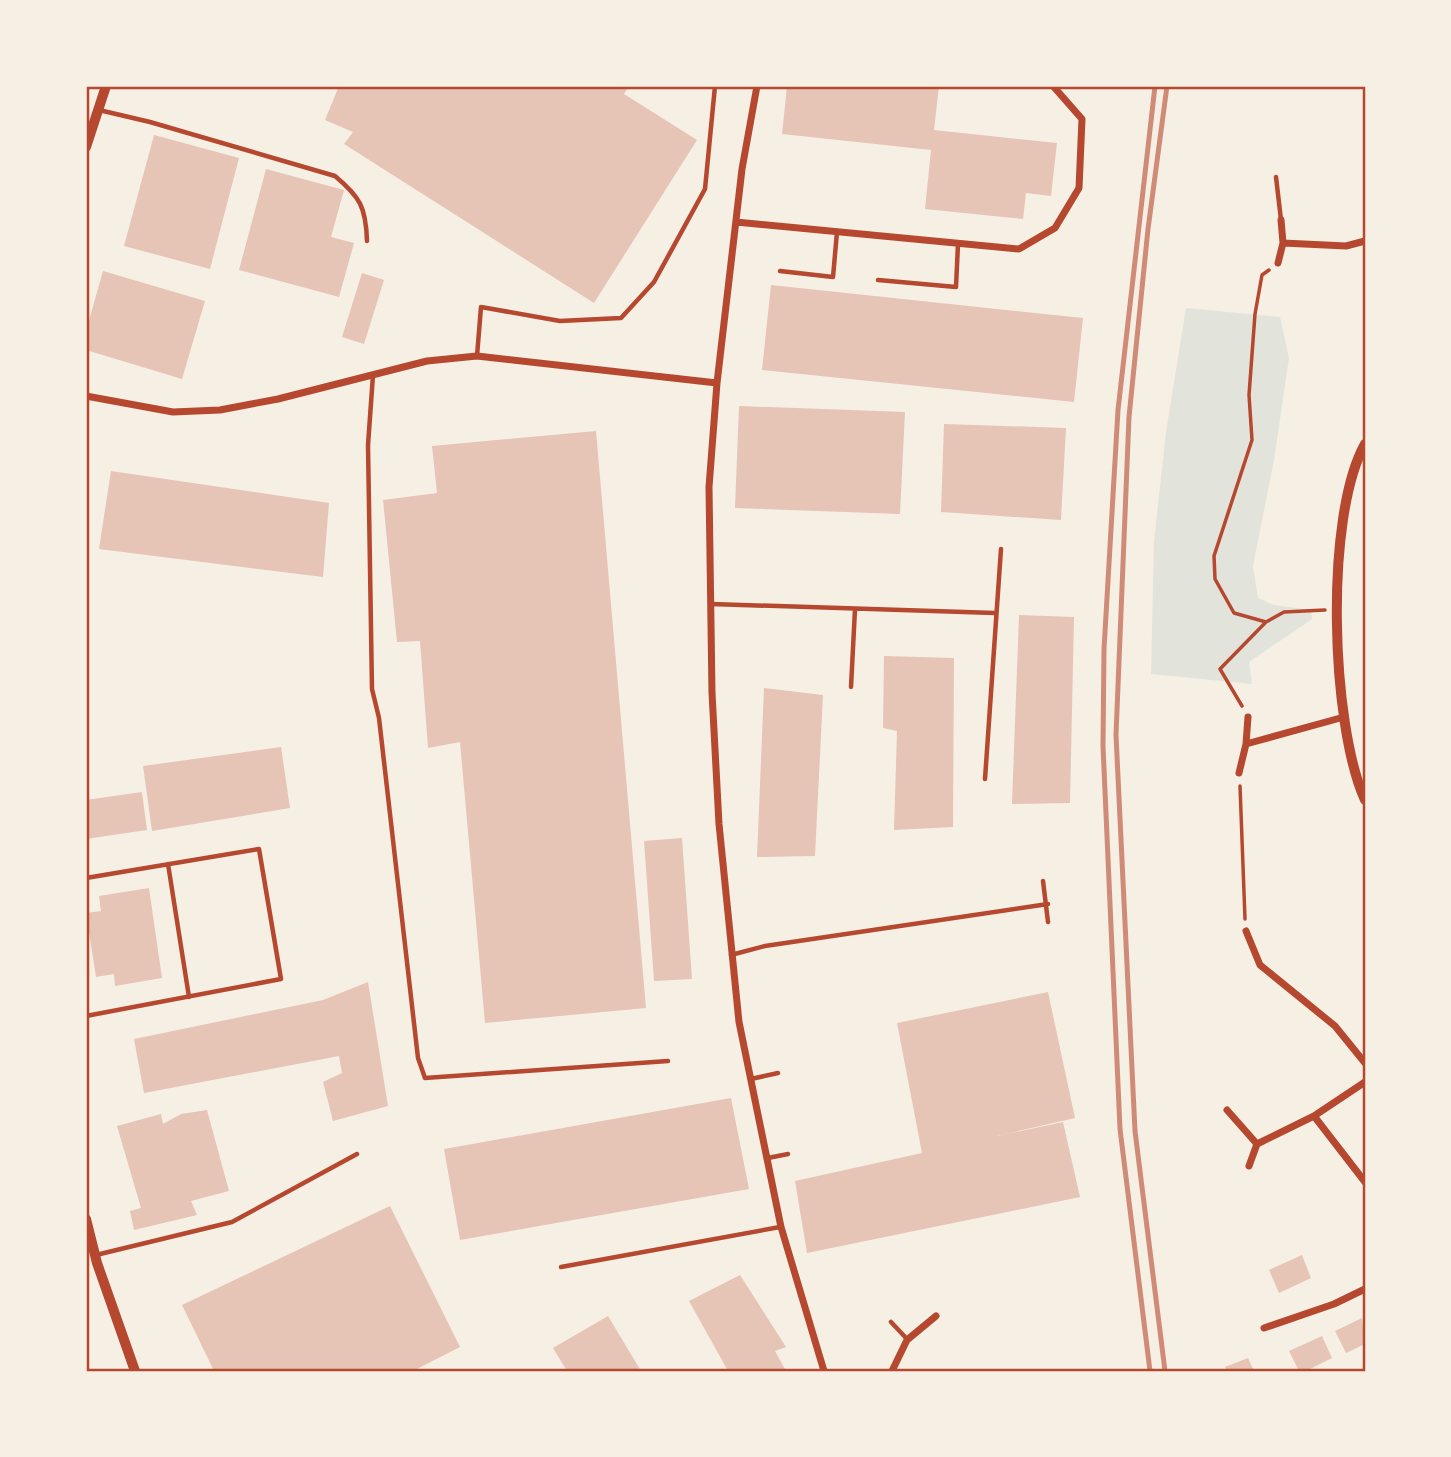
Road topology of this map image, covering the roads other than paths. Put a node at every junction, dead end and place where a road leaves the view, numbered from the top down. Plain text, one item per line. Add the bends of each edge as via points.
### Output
1 (106, 86) edge
2 (715, 86) edge
3 (757, 86) edge
4 (1053, 86) edge
5 (98, 110) junction
6 (86, 147) edge
7 (1276, 177) dead end
8 (1281, 220) joint
9 (736, 222) junction
10 (837, 232) junction
11 (367, 241) dead end
12 (1365, 241) edge
13 (958, 243) junction
14 (1283, 243) junction
15 (1278, 263) road end
16 (780, 271) dead end
17 (878, 280) dead end
18 (477, 356) junction
19 (373, 374) junction
20 (717, 383) junction
21 (86, 396) edge
22 (1365, 444) edge
23 (1001, 549) dead end
24 (711, 604) junction
25 (855, 609) junction
26 (995, 613) junction
27 (851, 687) dead end
28 (1248, 717) road end
29 (1344, 717) junction
30 (1246, 744) junction
31 (1239, 774) road end
32 (985, 779) dead end
33 (1365, 800) edge
34 (168, 864) junction
35 (86, 878) edge
36 (1043, 881) dead end
37 (1048, 904) junction
38 (1048, 922) dead end
39 (1246, 931) road end
40 (731, 954) junction
41 (189, 996) junction
42 (86, 1016) edge
43 (668, 1061) dead end
44 (1365, 1063) edge
45 (778, 1073) dead end
46 (751, 1079) junction
47 (1365, 1082) edge
48 (1227, 1110) dead end
49 (1314, 1116) junction
50 (1257, 1144) junction
51 (788, 1153) dead end
52 (357, 1154) dead end
53 (767, 1158) junction
54 (1248, 1166) dead end
55 (1365, 1182) edge
56 (86, 1219) edge
57 (781, 1227) junction
58 (95, 1255) junction
59 (561, 1266) dead end
60 (1365, 1289) edge
61 (936, 1316) dead end
62 (891, 1322) dead end
63 (1264, 1328) dead end
64 (907, 1340) junction
65 (135, 1371) edge
66 (824, 1371) edge
67 (892, 1371) edge

1 - 5 street
2 - 18 lane via 705,189 654,282 621,318 560,321 481,307
3 - 9 street
4 - 13 street via 1082,118 1079,188 1055,228 1019,249
5 - 6 street
5 - 11 lane via 335,176 353,191 367,213
7 - 8 lane
8 - 14 street
9 - 10 street
9 - 20 street
10 - 13 street
10 - 16 lane via 833,277
12 - 14 street via 1346,246
13 - 17 lane via 956,287
14 - 15 street
18 - 19 street via 427,361
18 - 20 street
19 - 21 street via 220,410 173,412
19 - 43 lane via 368,445 372,689 418,1058 425,1078
20 - 24 street via 709,487
22 - 29 street via 1343,511 1336,573
23 - 26 lane
24 - 25 lane
24 - 40 street via 719,824
25 - 26 lane
25 - 27 lane
26 - 32 lane
28 - 30 street
29 - 30 street
29 - 33 street
30 - 31 street
34 - 35 lane
34 - 41 lane
34 - 41 lane via 260,849 281,979
36 - 37 lane
37 - 38 lane
37 - 40 lane
39 - 44 street via 1260,965 1335,1026
40 - 46 street
41 - 42 lane
45 - 46 lane
46 - 53 street
47 - 49 street
48 - 50 street
49 - 50 street
49 - 55 street
50 - 54 street
51 - 53 lane
52 - 58 lane via 232,1222
53 - 57 street
56 - 58 street
57 - 59 lane
57 - 66 street
58 - 65 street
60 - 63 street
61 - 64 street
62 - 64 lane
64 - 67 street

